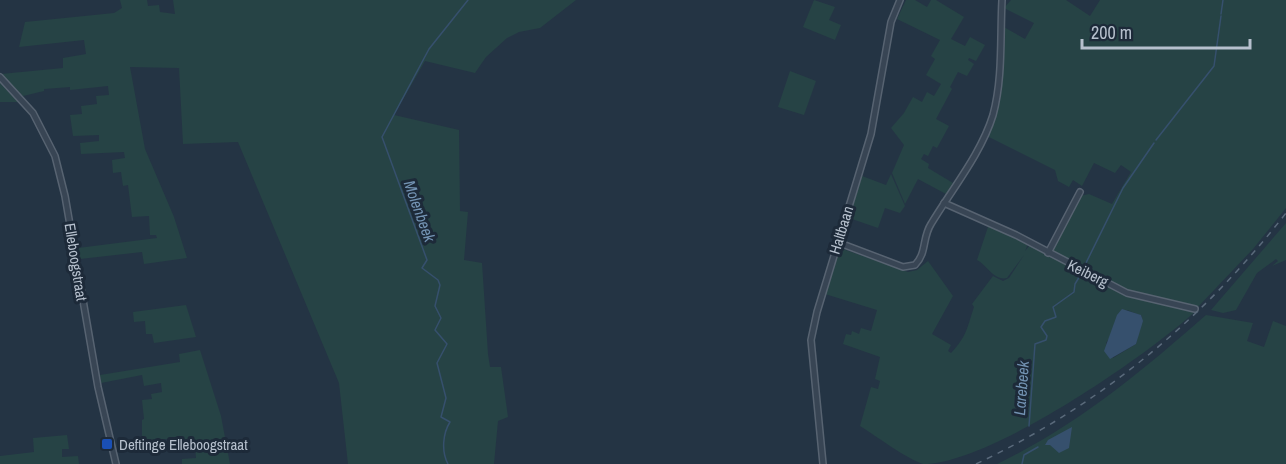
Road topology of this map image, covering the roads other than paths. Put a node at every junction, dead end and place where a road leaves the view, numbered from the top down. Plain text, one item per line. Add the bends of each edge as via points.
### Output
1 (900, 0) edge
2 (1002, 0) edge
3 (0, 77) edge
4 (1080, 192) dead end
5 (944, 203) junction
6 (837, 242) junction
7 (1048, 253) junction
8 (1195, 309) dead end
9 (116, 464) edge
10 (823, 464) edge

1 - 6 street, Haltbaan via 891,22 871,134
2 - 5 street via 999,79 992,118 982,142
3 - 9 street, Elleboogstraat via 33,113 55,156
4 - 7 street
5 - 6 street via 926,234 923,255 910,268
5 - 7 street, Keiberg
6 - 10 street, Haltbaan via 811,340
7 - 8 street, Keiberg via 1127,293

